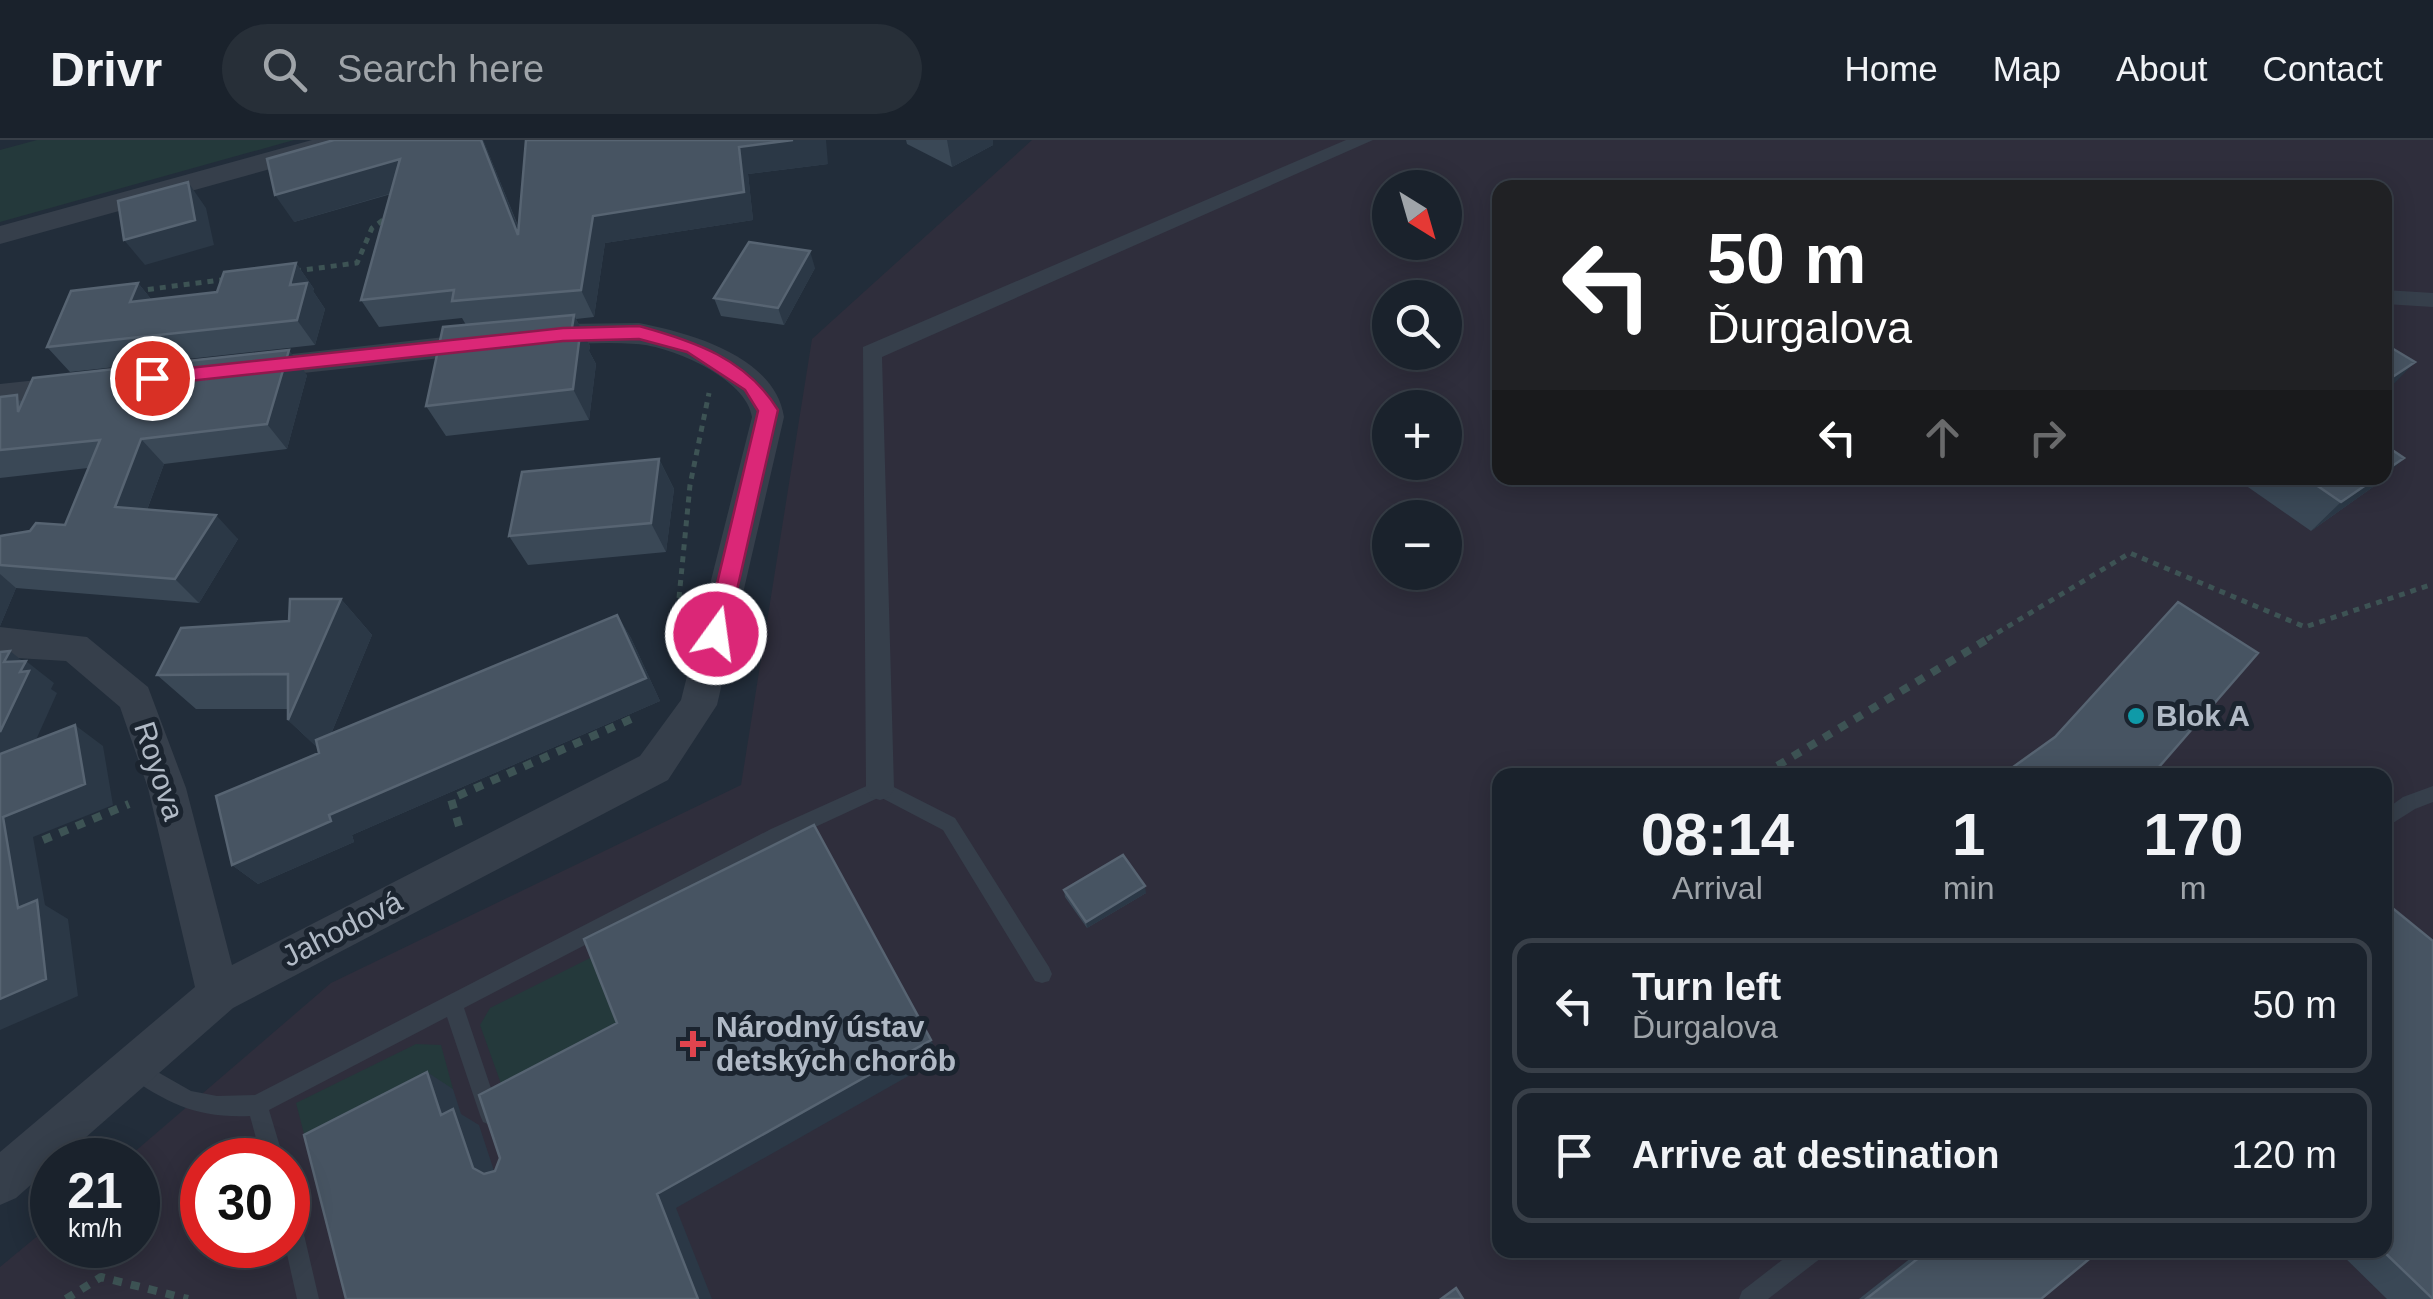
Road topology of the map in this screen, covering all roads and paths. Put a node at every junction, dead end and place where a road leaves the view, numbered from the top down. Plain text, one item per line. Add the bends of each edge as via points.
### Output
1 (343, 140) edge
2 (1363, 140) edge
3 (398, 208) edge
4 (0, 235) edge
5 (283, 272) edge
6 (246, 277) edge
7 (172, 287) junction
8 (119, 293) edge
9 (2392, 297) edge
10 (167, 300) edge
11 (2433, 300) edge
12 (217, 371) edge
13 (712, 380) dead end
14 (99, 384) edge
15 (0, 395) edge
16 (2433, 584) edge
17 (677, 616) dead end
18 (0, 642) edge
19 (648, 712) edge
20 (1774, 768) edge
21 (167, 788) junction
22 (880, 788) junction
23 (2433, 794) edge
24 (2392, 815) edge
25 (460, 829) dead end
26 (43, 840) dead end
27 (1042, 974) dead end
28 (218, 994) junction
29 (452, 1002) junction
30 (133, 1068) junction
31 (257, 1104) junction
32 (267, 1138) edge
33 (499, 1140) edge
34 (0, 1182) edge
35 (1804, 1258) edge
36 (301, 1268) edge
37 (66, 1299) edge
38 (188, 1299) edge
39 (308, 1299) edge
40 (1750, 1299) edge

1 - 4 street
2 - 22 street via 872,353
3 - 5 path via 372,228 357,263
6 - 7 path
7 - 8 path
7 - 10 path
9 - 11 street
12 - 28 street, Jahodová via 614,332 656,336 720,361 766,402 768,417 698,705 654,768
13 - 17 path via 690,485
14 - 15 street
16 - 20 path via 2305,626 2130,553
18 - 21 street, Royova via 74,647 135,698
19 - 25 path via 451,799
21 - 26 path
21 - 28 street, Royova
22 - 27 lane via 949,824
22 - 29 lane
23 - 24 lane
28 - 30 street, Jahodová
29 - 31 lane
29 - 33 lane
30 - 31 lane via 189,1104
30 - 34 street, Jahodová
31 - 32 lane
35 - 40 lane
36 - 39 lane
37 - 38 path via 101,1277

